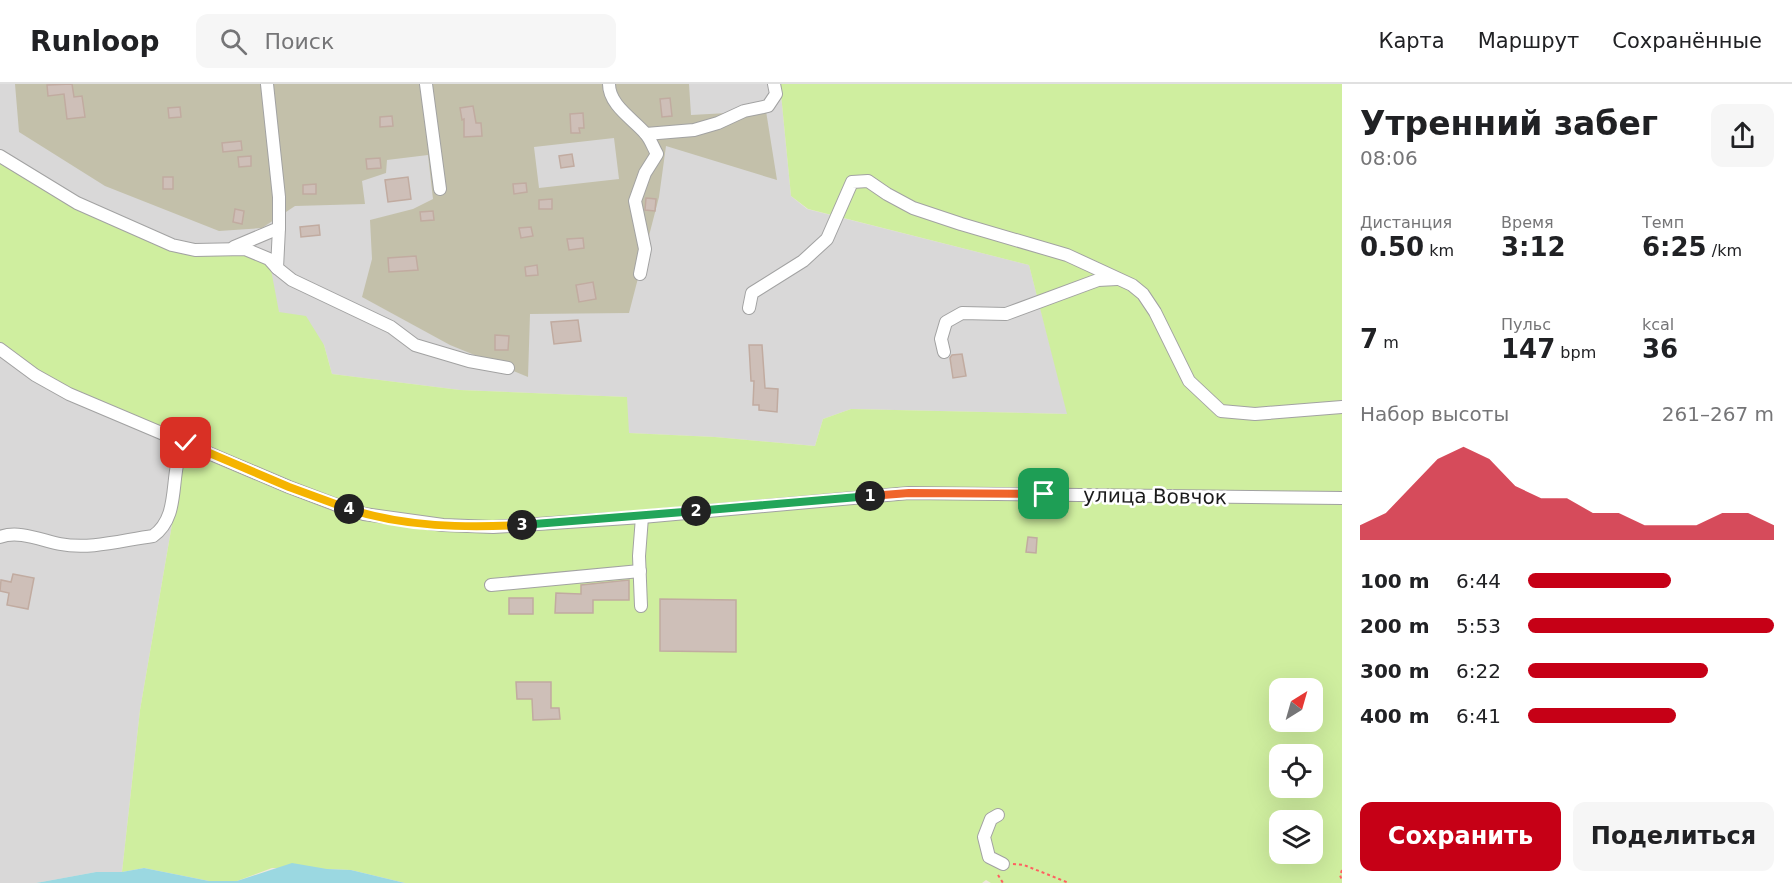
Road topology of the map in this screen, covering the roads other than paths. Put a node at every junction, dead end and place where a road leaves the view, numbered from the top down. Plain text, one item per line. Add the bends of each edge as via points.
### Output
1 (267, 84) edge
2 (426, 84) edge
3 (774, 84) edge
4 (606, 85) edge
5 (646, 134) junction
6 (0, 156) edge
7 (440, 189) dead end
8 (279, 228) junction
9 (227, 249) junction
10 (277, 268) junction
11 (640, 274) dead end
12 (1118, 279) junction
13 (749, 308) dead end
14 (0, 349) edge
15 (944, 352) dead end
16 (508, 368) dead end
17 (1342, 407) edge
18 (183, 442) junction
19 (1342, 498) edge
20 (642, 517) junction
21 (0, 537) edge
22 (640, 571) junction
23 (491, 585) dead end
24 (640, 606) dead end
25 (998, 815) dead end
26 (1003, 864) road end

1 - 8 street
2 - 7 street
3 - 5 street via 776,94 768,106 694,130
4 - 5 street via 627,117
5 - 11 street via 657,154 635,201 645,249
6 - 9 street via 77,203 172,245 195,250
8 - 9 street
8 - 10 street
9 - 10 street via 245,249
10 - 16 street via 292,280 392,327 415,345
12 - 13 street via 1067,255 913,208 868,181 852,182 827,239 803,261 752,293
12 - 15 street via 1098,280 1006,314 962,313 946,322 941,339
12 - 17 street via 1143,294 1189,381 1221,411 1256,414
14 - 18 street, улица Вовчок via 69,394
18 - 20 street, улица Вовчок via 289,487 364,514 387,518 493,527
18 - 21 street via 167,521 153,537 80,546 7,534
19 - 20 street, улица Вовчок via 909,493
20 - 22 street
22 - 23 street
22 - 24 street
25 - 26 street via 991,819 984,837 989,856

